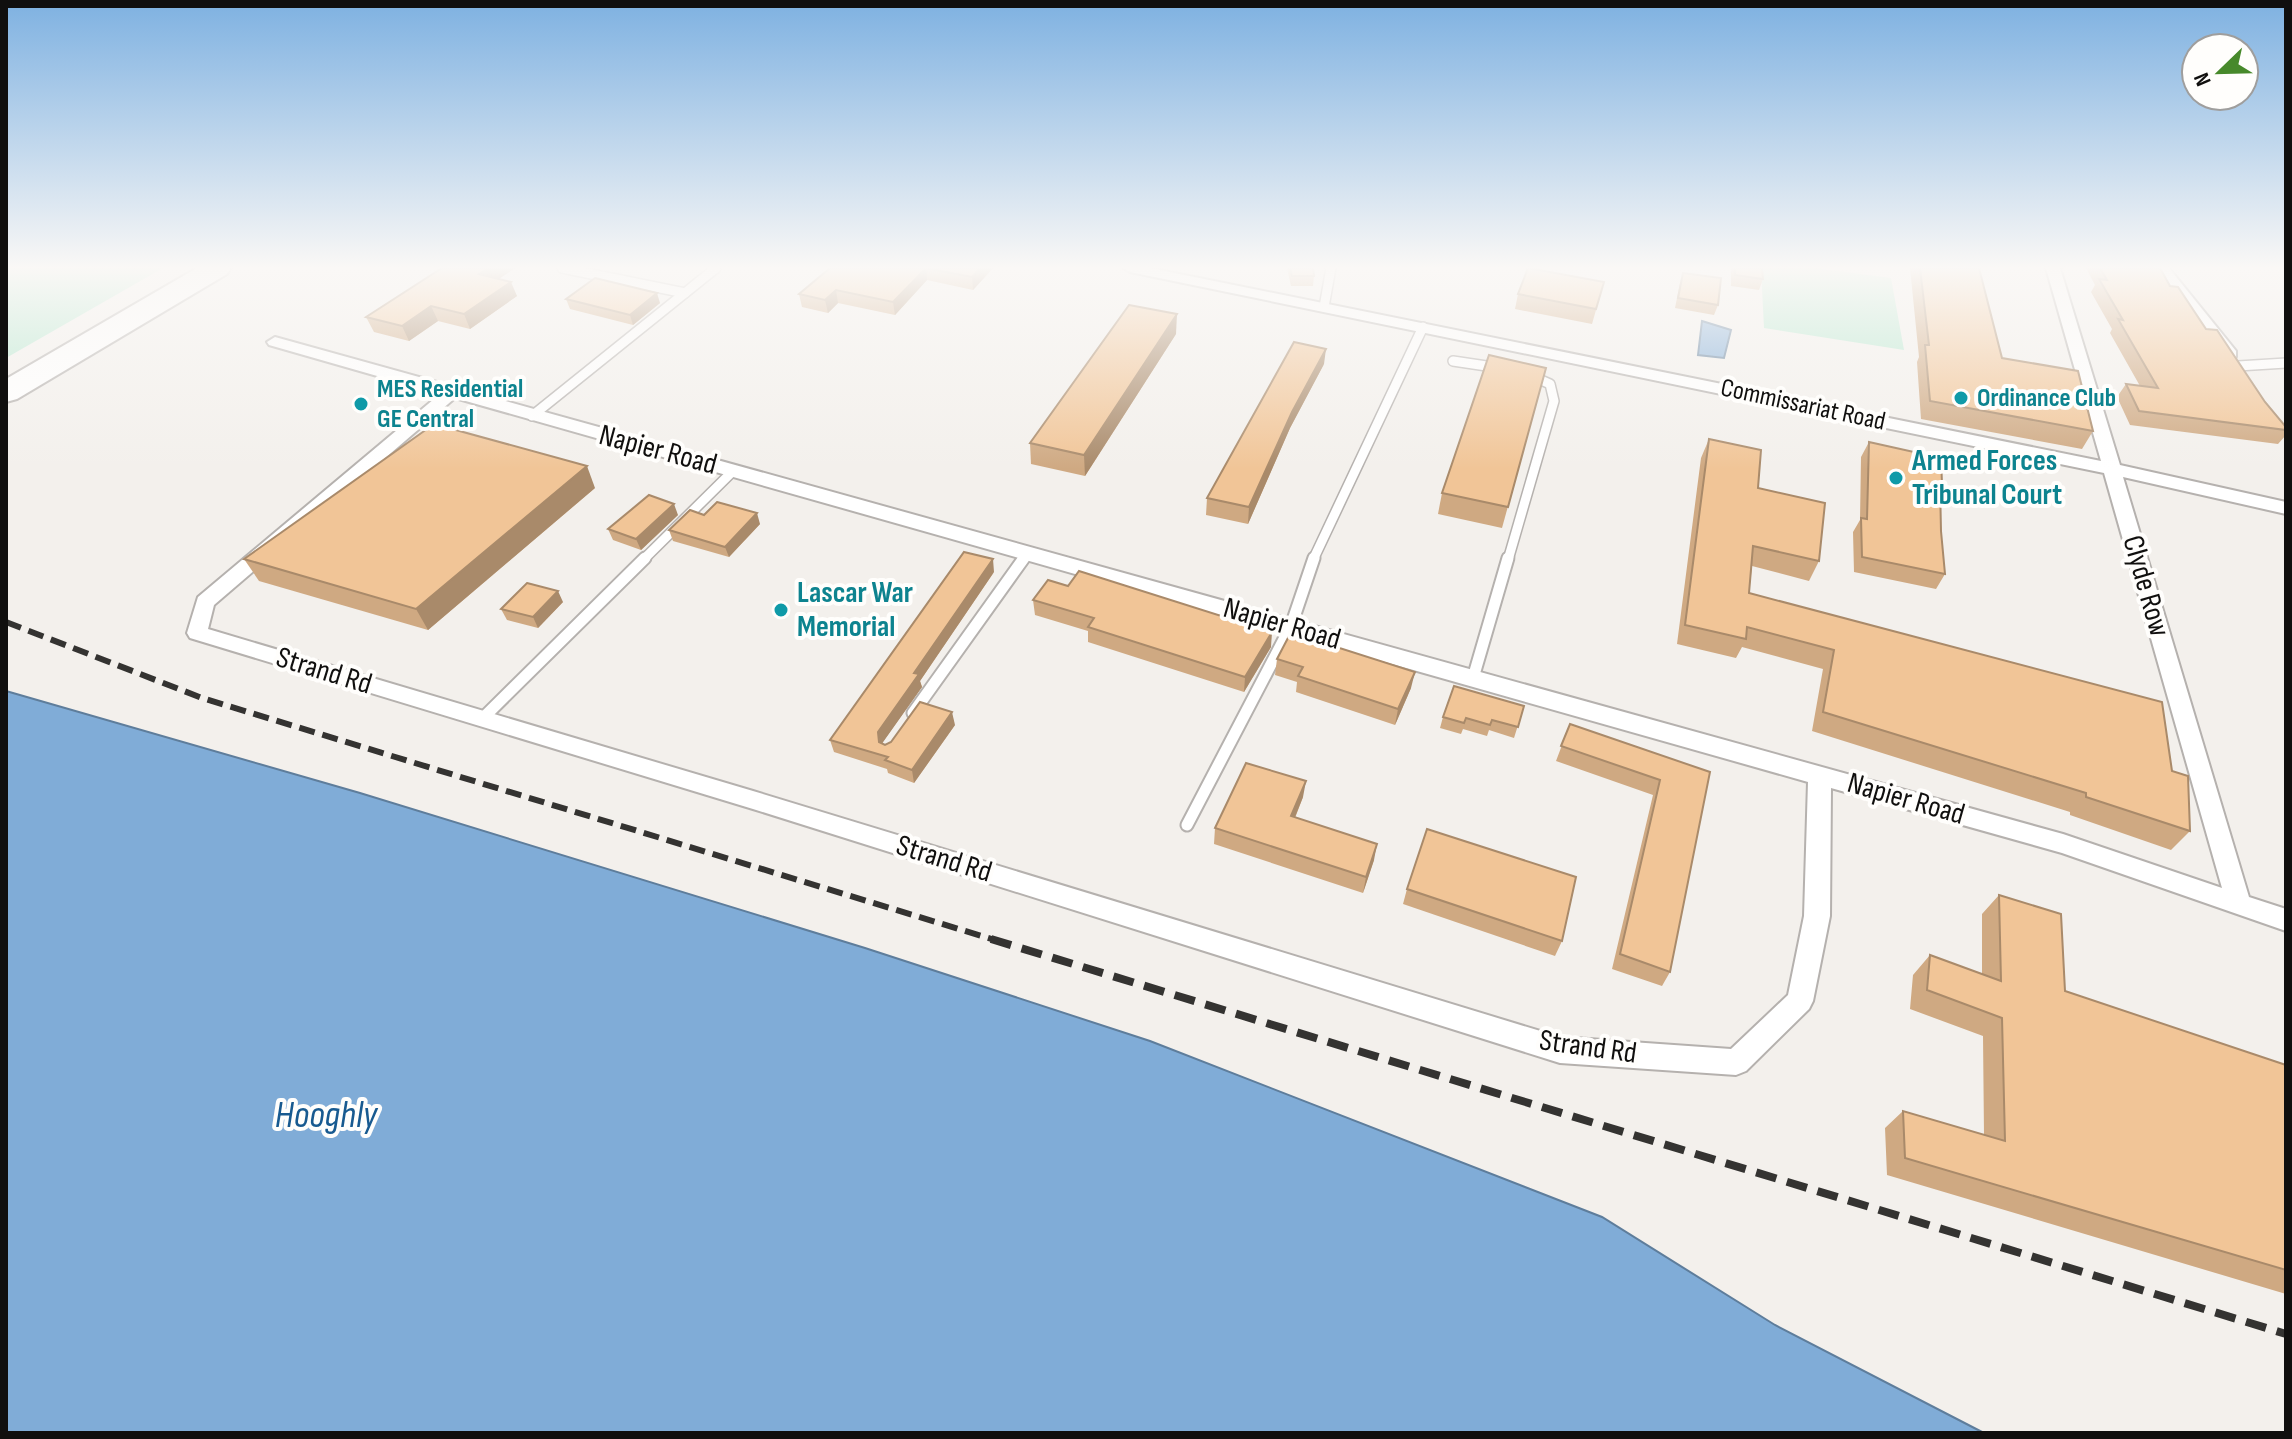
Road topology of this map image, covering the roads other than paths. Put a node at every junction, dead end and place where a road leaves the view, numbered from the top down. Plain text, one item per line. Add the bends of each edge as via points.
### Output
1 (62, 335) edge
2 (103, 335) edge
3 (633, 335) edge
4 (1419, 335) edge
5 (1463, 335) edge
6 (2073, 335) edge
7 (2216, 335) edge
8 (275, 342) dead end
9 (1453, 361) dead end
10 (2286, 363) edge
11 (2238, 366) junction
12 (6, 368) edge
13 (2253, 388) edge
14 (6, 392) edge
15 (452, 392) junction
16 (532, 416) junction
17 (2112, 469) junction
18 (733, 471) junction
19 (2286, 508) edge
20 (1027, 553) junction
21 (1291, 626) junction
22 (1473, 678) junction
23 (482, 719) junction
24 (905, 725) edge
25 (1820, 775) junction
26 (1187, 825) dead end
27 (2239, 904) junction
28 (2286, 920) edge

1 - 12 highway
2 - 14 highway
3 - 16 lane
4 - 21 lane via 1317,548
5 - 17 street, Commissariat Road
6 - 17 street, Clyde Row
7 - 11 street
8 - 15 street, Napier Road
9 - 22 lane via 1529,375 1550,384 1554,401
10 - 11 lane
11 - 13 street
15 - 16 street, Napier Road
15 - 23 street, Strand Rd via 205,602 197,633
16 - 18 street, Napier Road
17 - 19 street, Commissariat Road
17 - 27 street, Clyde Row
18 - 20 street, Napier Road
18 - 23 lane
20 - 21 street, Napier Road
20 - 24 lane
21 - 22 street, Napier Road
21 - 26 lane
22 - 25 street, Napier Road
23 - 25 street, Strand Rd via 1560,1050 1736,1062 1800,1001 1817,916
25 - 27 street, Napier Road via 2063,844
27 - 28 street, Napier Road

